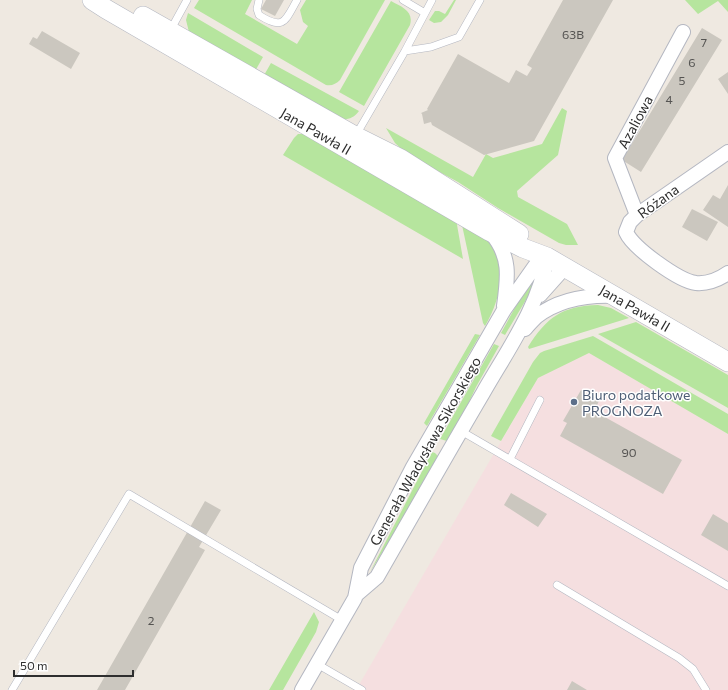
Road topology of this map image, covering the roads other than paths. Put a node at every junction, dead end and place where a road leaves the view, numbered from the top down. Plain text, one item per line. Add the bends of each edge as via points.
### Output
1 (92, 0) edge
2 (114, 0) edge
3 (187, 0) edge
4 (259, 0) edge
5 (297, 0) edge
6 (403, 0) edge
7 (432, 0) edge
8 (480, 0) edge
9 (425, 13) junction
10 (682, 32) dead end
11 (168, 36) junction
12 (405, 51) junction
13 (351, 143) junction
14 (728, 152) edge
15 (637, 215) junction
16 (489, 231) junction
17 (545, 256) junction
18 (565, 267) junction
19 (723, 276) edge
20 (614, 296) junction
21 (534, 303) junction
22 (504, 310) junction
23 (510, 346) junction
24 (728, 362) edge
25 (540, 400) dead end
26 (461, 431) junction
27 (510, 459) junction
28 (557, 585) dead end
29 (728, 586) edge
30 (356, 596) junction
31 (342, 620) junction
32 (317, 664) junction
33 (12, 690) edge
34 (302, 690) edge
35 (362, 690) edge
36 (706, 690) edge

1 - 11 main road, Jana Pawła II
2 - 11 main road, Jana Pawła II
3 - 11 lane
4 - 5 lane via 259,15 276,24 285,21
6 - 9 lane
7 - 9 lane
8 - 12 lane via 459,36 431,47
9 - 12 lane
10 - 15 street, Azaliowa via 615,158
11 - 13 main road, Jana Pawła II
12 - 13 lane
13 - 16 main road, Jana Pawła II
13 - 17 main road, Jana Pawła II via 401,159 527,240
14 - 15 street, Różana
15 - 19 street, Różana via 630,222 626,232 632,243 649,258 695,283 710,282
16 - 17 main road, Jana Pawła II
16 - 22 street, Generała Władysława Sikorskiego via 499,242 505,255 507,283
17 - 18 main road, Jana Pawła II
17 - 21 street, Generała Władysława Sikorskiego via 545,269
17 - 22 street, Generała Władysława Sikorskiego via 534,266
18 - 20 main road, Jana Pawła II
18 - 21 street, Generała Władysława Sikorskiego
20 - 23 street, Generała Władysława Sikorskiego via 565,302 535,318
20 - 24 main road, Jana Pawła II
21 - 23 street, Generała Władysława Sikorskiego
22 - 30 street, Generała Władysława Sikorskiego via 373,544 361,568
23 - 26 street, Generała Władysława Sikorskiego
25 - 27 lane
26 - 27 lane
26 - 30 street, Generała Władysława Sikorskiego via 377,577
27 - 29 lane
28 - 36 lane via 679,658 693,669
30 - 31 street, Generała Władysława Sikorskiego
31 - 32 street, Generała Władysława Sikorskiego
31 - 33 lane via 129,494
32 - 34 street, Generała Władysława Sikorskiego
32 - 35 lane

